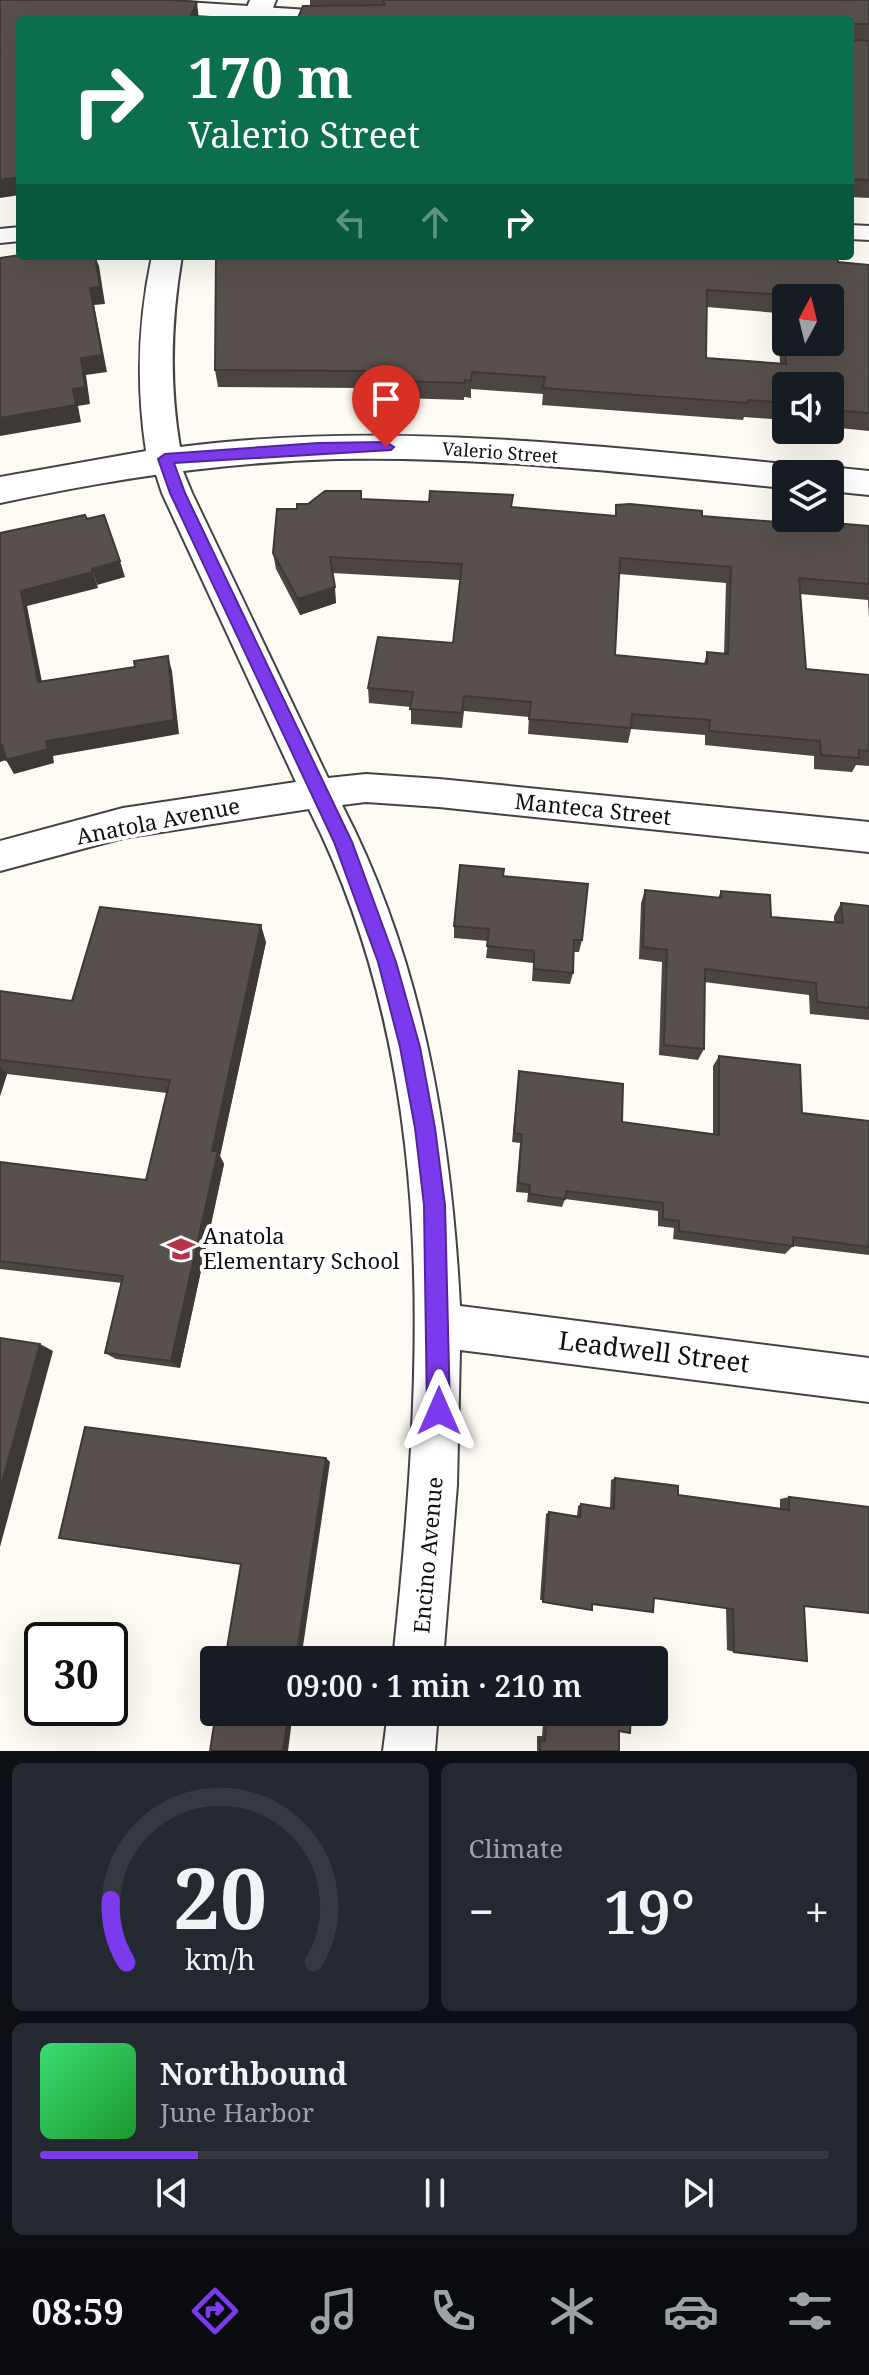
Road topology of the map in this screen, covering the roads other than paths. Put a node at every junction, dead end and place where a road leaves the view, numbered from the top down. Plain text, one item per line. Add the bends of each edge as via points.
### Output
1 (134, 6) edge
2 (259, 11) edge
3 (322, 16) edge
4 (166, 260) edge
5 (165, 459) junction
6 (772, 475) edge
7 (844, 480) edge
8 (869, 483) edge
9 (0, 490) edge
10 (317, 793) junction
11 (869, 837) edge
12 (0, 856) edge
13 (439, 1325) junction
14 (869, 1380) edge
15 (419, 1646) edge
16 (412, 1726) edge
17 (409, 1751) edge

1 - 2 street
2 - 3 street
4 - 5 street, Encino Avenue via 153,341 155,402
5 - 6 street, Valerio Street via 402,447
5 - 9 street, Valerio Street
5 - 10 street, Encino Avenue
7 - 8 street
10 - 11 street, Manteca Street via 366,788 439,793
10 - 12 street, Anatola Avenue via 123,823
10 - 13 street, Encino Avenue via 354,869 410,1047 434,1205
13 - 14 street, Leadwell Street
13 - 15 street, Encino Avenue via 438,1425
16 - 17 street

